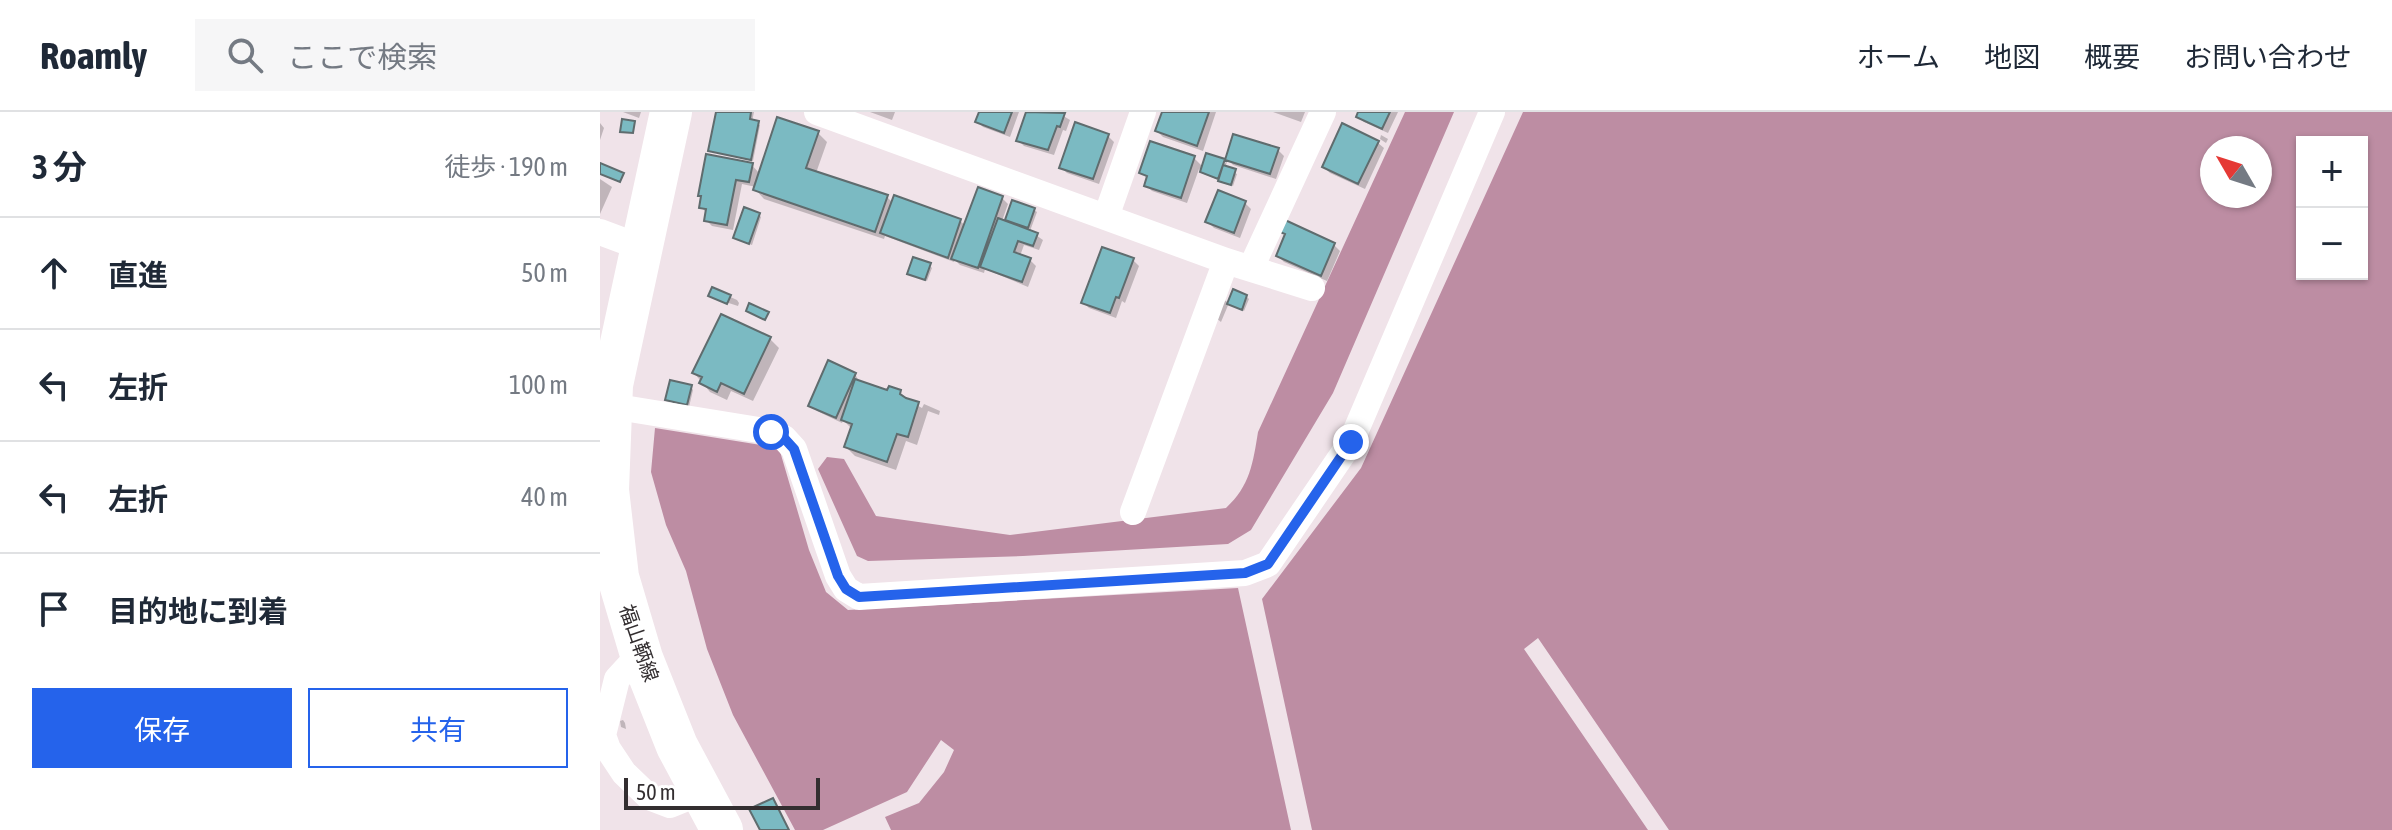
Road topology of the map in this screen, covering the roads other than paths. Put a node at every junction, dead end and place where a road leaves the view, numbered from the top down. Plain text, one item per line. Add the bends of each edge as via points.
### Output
1 (671, 112) edge
2 (817, 112) edge
3 (1143, 112) edge
4 (1323, 112) edge
5 (1492, 112) edge
6 (1106, 217) junction
7 (600, 232) edge
8 (640, 247) junction
9 (1238, 264) junction
10 (1312, 288) dead end
11 (608, 390) edge
12 (1133, 512) dead end
13 (642, 658) junction
14 (602, 734) edge
15 (702, 792) junction
16 (722, 830) edge

1 - 8 main road, 福山鞆線
2 - 6 street
3 - 6 street
4 - 9 street
5 - 11 street via 1351,442 1268,564 1245,573 859,597 838,576 794,449 784,438
6 - 9 street
7 - 8 street
8 - 11 main road, 福山鞆線
9 - 10 street
9 - 12 street
11 - 13 main road, 福山鞆線 via 608,490 618,577
13 - 14 street via 617,679
13 - 15 main road, 福山鞆線 via 677,746
14 - 15 street via 624,773 649,797 670,805
15 - 16 main road, 福山鞆線

